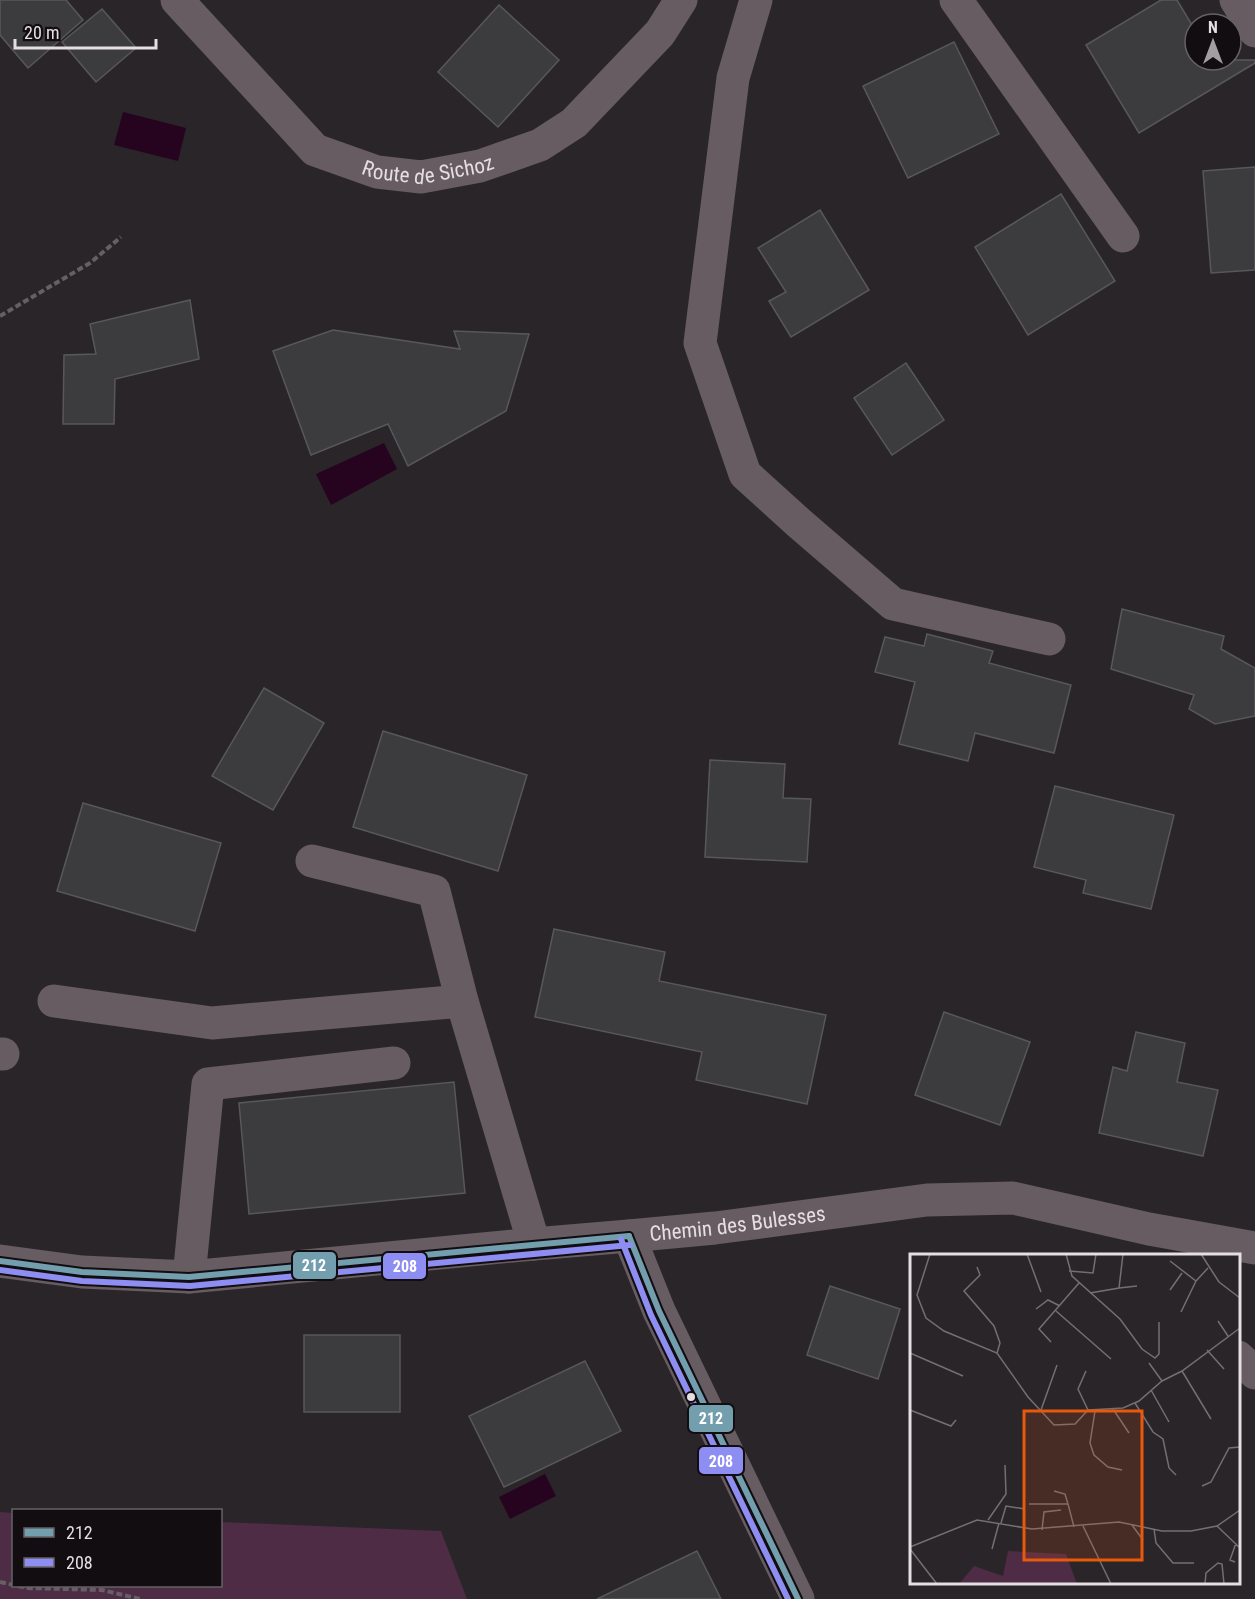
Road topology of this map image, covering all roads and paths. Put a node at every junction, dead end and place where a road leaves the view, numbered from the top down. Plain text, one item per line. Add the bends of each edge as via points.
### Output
1 (177, 0) edge
2 (681, 0) edge
3 (756, 0) edge
4 (956, 0) edge
5 (1236, 0) edge
6 (1255, 31) edge
7 (1123, 236) dead end
8 (121, 237) dead end
9 (0, 316) edge
10 (1049, 639) dead end
11 (312, 861) dead end
12 (54, 1001) dead end
13 (462, 1001) junction
14 (394, 1063) dead end
15 (629, 1236) junction
16 (1155, 1242) edge
17 (534, 1244) junction
18 (1255, 1248) edge
19 (0, 1261) edge
20 (189, 1277) junction
21 (1240, 1358) edge
22 (1255, 1373) edge
23 (24, 1587) edge
24 (140, 1599) edge
25 (798, 1599) edge

1 - 2 street, Route de Sichoz via 315,150 377,172 421,177 480,166 540,145 574,123 660,33
3 - 10 street via 733,78 700,343 746,474 893,604
4 - 7 street
5 - 6 street
8 - 9 path via 90,263
11 - 13 street via 434,891
12 - 13 street via 212,1023
13 - 17 street
14 - 20 street via 208,1084
15 - 16 street, Chemin des Bulesses via 927,1200 1013,1198
15 - 17 street, Chemin des Bulesses
15 - 25 street via 658,1311
16 - 18 street, Chemin des Bulesses
17 - 20 street, Chemin des Bulesses
19 - 20 street, Chemin des Bulesses via 82,1272
21 - 22 street
23 - 24 path via 102,1590

